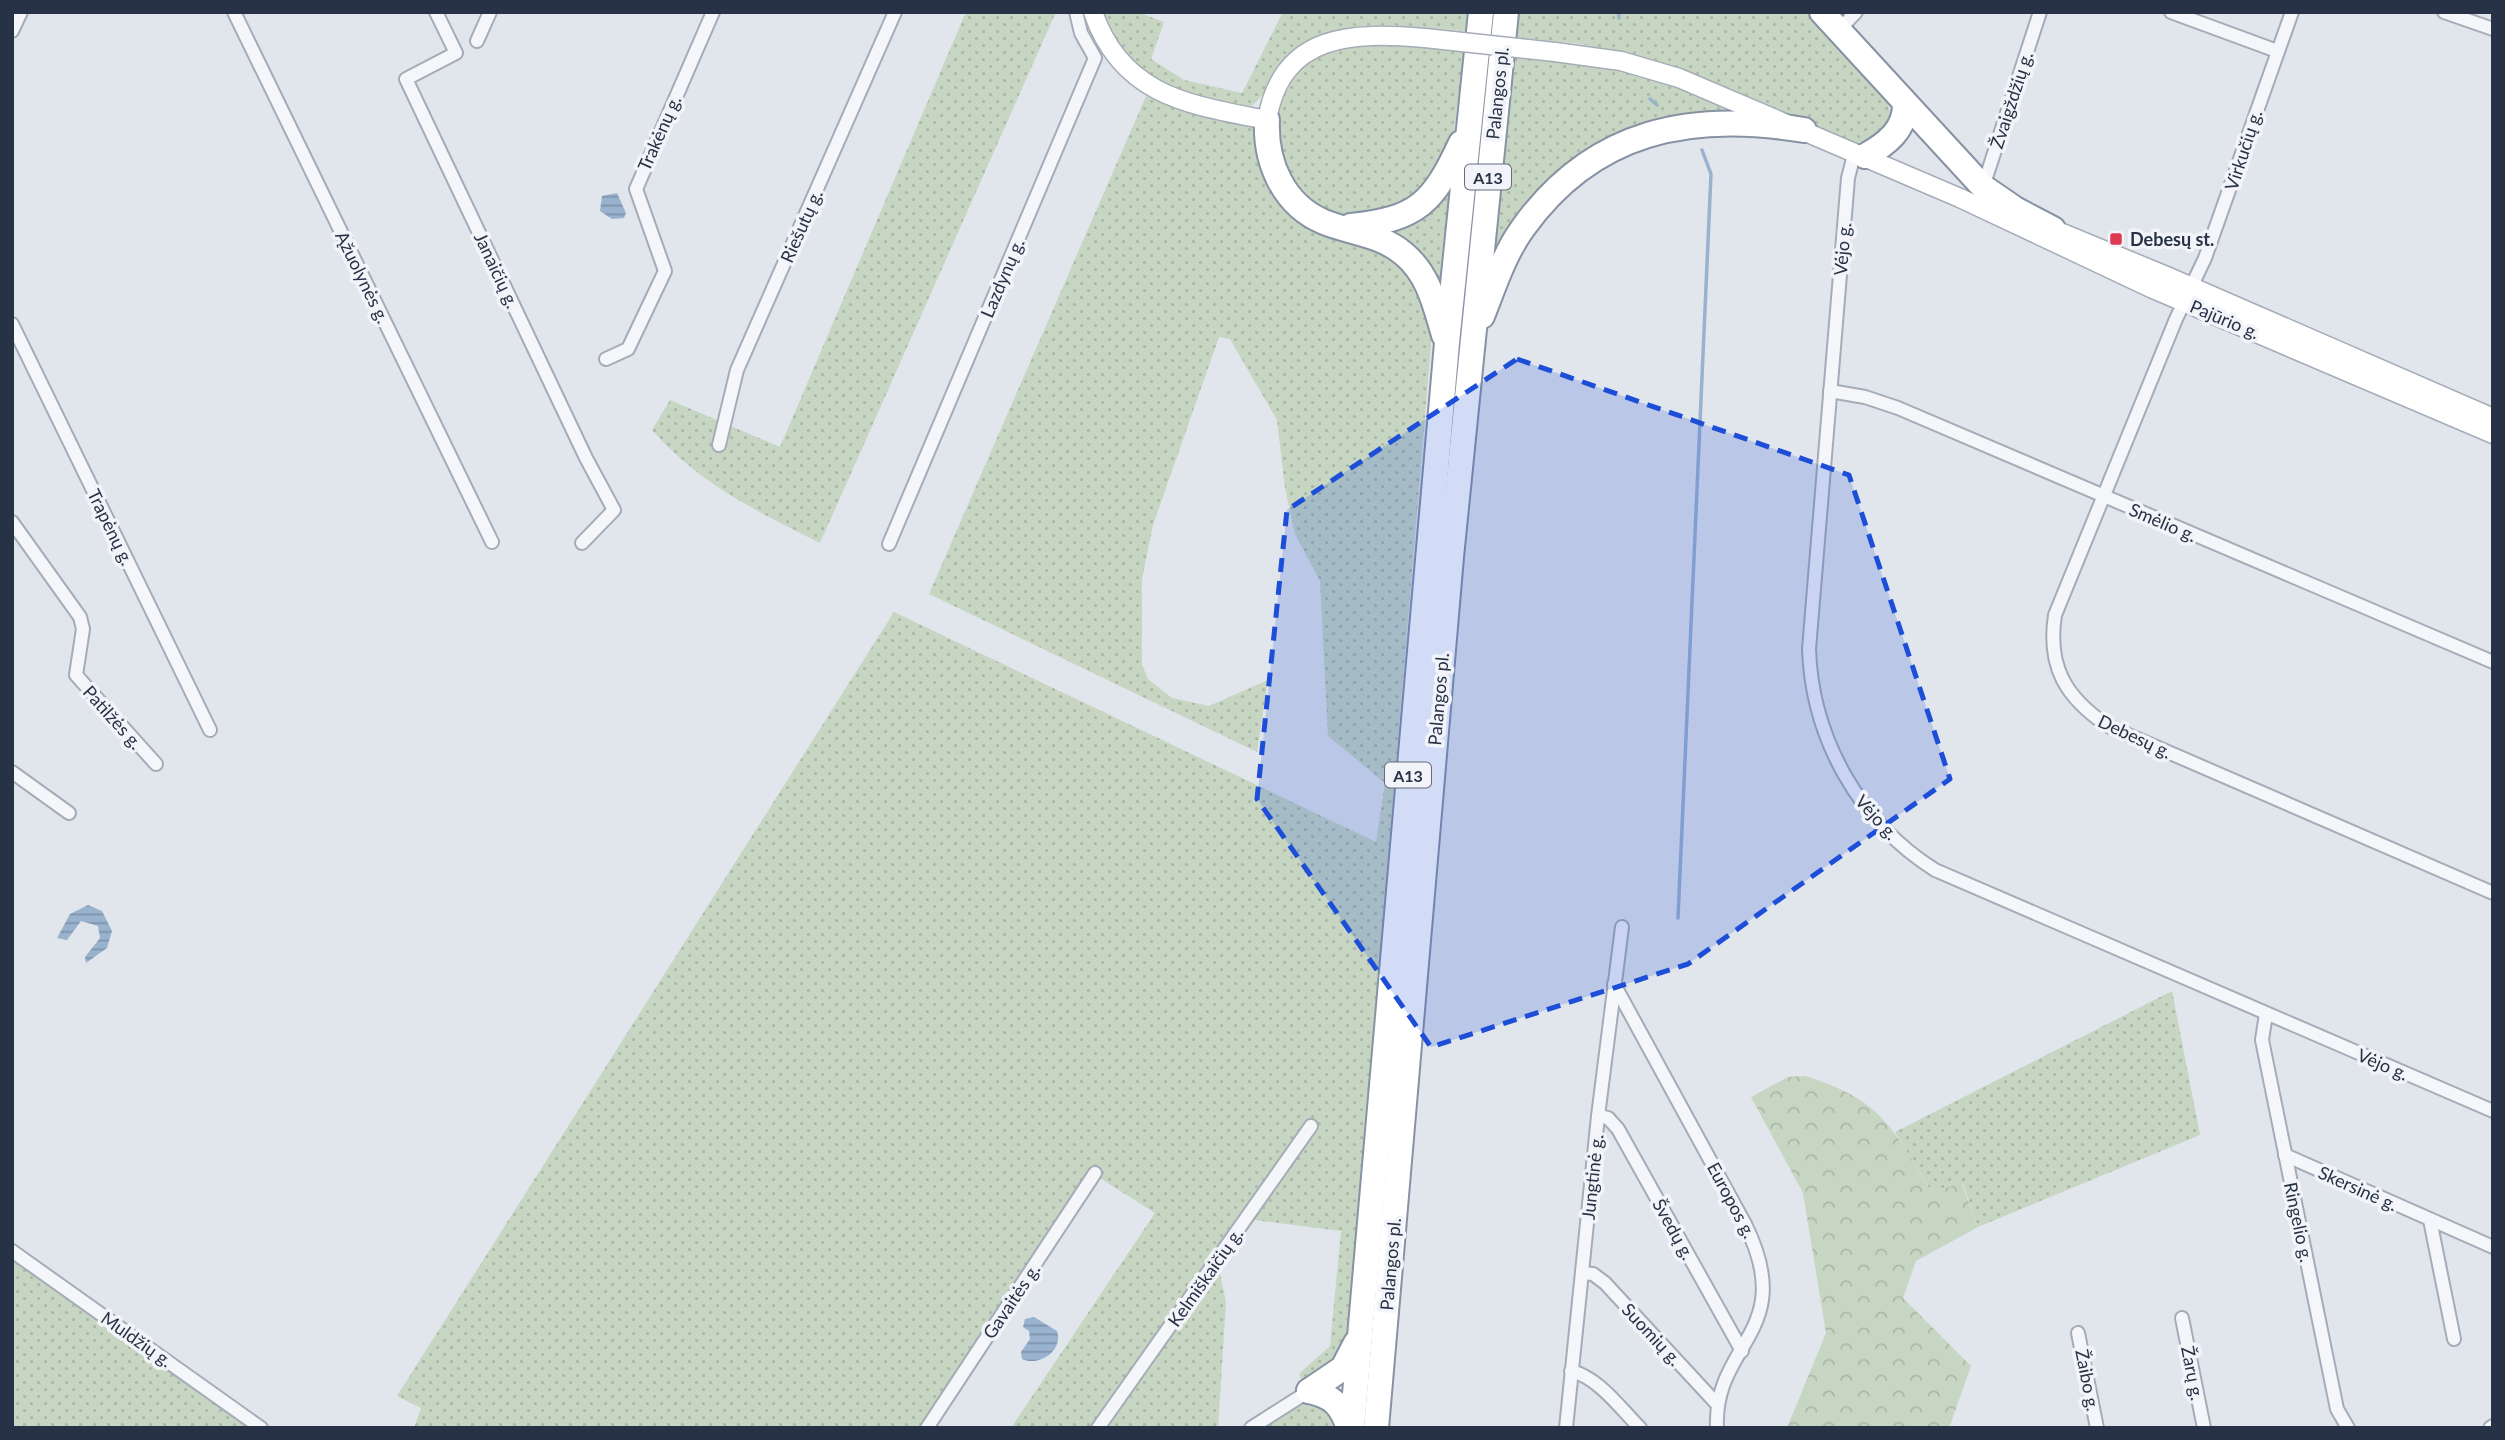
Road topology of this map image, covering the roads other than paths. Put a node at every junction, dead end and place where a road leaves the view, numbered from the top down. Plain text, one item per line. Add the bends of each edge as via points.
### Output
1 (21, 12) edge
2 (234, 12) edge
3 (436, 12) edge
4 (490, 12) edge
5 (713, 12) edge
6 (895, 12) edge
7 (1076, 12) edge
8 (1093, 12) edge
9 (1481, 12) edge
10 (1506, 12) edge
11 (1822, 12) edge
12 (1856, 12) edge
13 (2040, 12) edge
14 (2171, 12) edge
15 (2292, 12) edge
16 (2444, 12) edge
17 (2493, 29) edge
18 (12, 31) edge
19 (1838, 31) junction
20 (477, 41) dead end
21 (2277, 51) junction
22 (1905, 103) junction
23 (1267, 120) junction
24 (1470, 123) junction
25 (1804, 130) junction
26 (1860, 154) junction
27 (1983, 187) junction
28 (1960, 198) junction
29 (1345, 227) junction
30 (2053, 229) junction
31 (2188, 294) junction
32 (12, 324) edge
33 (1459, 343) junction
34 (606, 359) dead end
35 (1830, 391) junction
36 (2493, 418) edge
37 (2493, 434) edge
38 (719, 445) dead end
39 (2102, 496) junction
40 (12, 522) edge
41 (492, 542) dead end
42 (582, 543) dead end
43 (889, 544) dead end
44 (2493, 662) edge
45 (210, 730) dead end
46 (156, 764) dead end
47 (12, 772) edge
48 (69, 813) dead end
49 (2493, 893) edge
50 (1622, 927) dead end
51 (1614, 984) junction
52 (2266, 1014) junction
53 (2493, 1111) edge
54 (1598, 1116) junction
55 (1311, 1126) dead end
56 (2285, 1155) junction
57 (1095, 1174) dead end
58 (2430, 1220) junction
59 (2493, 1247) edge
60 (12, 1251) edge
61 (1582, 1273) junction
62 (2182, 1318) dead end
63 (2078, 1333) dead end
64 (1360, 1336) junction
65 (2454, 1339) dead end
66 (1742, 1351) junction
67 (1571, 1371) junction
68 (1309, 1391) junction
69 (1716, 1403) junction
70 (261, 1428) edge
71 (927, 1428) edge
72 (1098, 1428) edge
73 (1251, 1428) edge
74 (1351, 1428) edge
75 (1376, 1428) edge
76 (1566, 1428) edge
77 (1640, 1428) edge
78 (1717, 1428) edge
79 (2097, 1428) edge
80 (2204, 1428) edge
81 (2348, 1428) edge

1 - 18 street
2 - 41 street, Ąžuolynės g.
3 - 42 street, Janaičių g. via 456,53 406,79 614,510
4 - 20 street
5 - 34 street, Trakėnų g. via 636,189 665,271 628,349
6 - 38 street, Riešutų g. via 737,370
7 - 43 street, Lazdynų g. via 1095,58
8 - 23 main road via 1116,55 1152,89 1205,109
9 - 24 highway, Palangos pl. / A13
10 - 33 highway, Palangos pl. / A13
11 - 19 highway
12 - 19 street
13 - 27 street, Žvaigždžių g.
14 - 21 street
15 - 21 street, Virkučių g.
16 - 17 street
19 - 22 highway
21 - 31 street, Virkučių g. via 2226,201
22 - 26 highway via 1905,119 1898,130
22 - 27 highway
23 - 25 main road, Pajūrio g., bridge via 1283,77 1303,55 1320,44 1355,35 1425,38 1643,66
23 - 29 highway via 1270,159 1287,193 1315,217
24 - 29 highway via 1447,172 1426,200 1395,220
24 - 33 highway, Palangos pl. / A13
25 - 26 main road, Pajūrio g.
25 - 33 highway via 1719,122 1679,125 1595,158 1544,201 1522,229
26 - 28 main road, Pajūrio g.
26 - 35 street, Vėjo g. via 1849,164
27 - 30 highway
28 - 30 main road, Pajūrio g.
28 - 31 main road, Pajūrio g.
29 - 33 highway via 1382,240 1412,262
30 - 31 main road, Pajūrio g.
31 - 36 main road, Pajūrio g.
31 - 37 main road, Pajūrio g.
31 - 39 street, Debesų g.
32 - 45 street, Trapėnų g.
33 - 64 highway, Palangos pl. / A13
33 - 75 highway, Palangos pl. / A13
35 - 39 street, Smėlio g. via 1898,408
35 - 52 street, Vėjo g. via 1810,672 1820,720 1853,791 1886,831 1935,870
39 - 44 street, Smėlio g.
39 - 49 street, Debesų g. via 2055,615 2051,638 2059,674 2088,713 2108,726
40 - 46 street, Patilžės g. via 80,617 83,629 76,675
47 - 48 street
50 - 51 street, Jungtinė g.
51 - 54 street, Jungtinė g.
51 - 66 street, Europos g. via 1756,1245 1764,1301
52 - 53 street, Vėjo g.
52 - 56 street, Ringelio g. via 2262,1040
54 - 61 street, Jungtinė g.
54 - 66 street, Švedų g. via 1608,1118 1618,1129
55 - 72 street, Kelmiškaičių g.
56 - 58 street, Skersinė g.
56 - 81 street, Ringelio g. via 2337,1409
57 - 71 street, Gavaitės g.
58 - 59 street, Skersinė g.
58 - 65 street
60 - 70 street, Muldžių g.
61 - 67 street, Jungtinė g.
61 - 69 street, Suomių g. via 1605,1283
62 - 80 street, Žarų g.
63 - 79 street, Žaibo g.
64 - 68 highway via 1343,1367
64 - 74 highway, Palangos pl. / A13
66 - 69 street, Europos g.
67 - 76 street, Jungtinė g.
67 - 77 street via 1596,1384
68 - 73 street
68 - 74 highway via 1336,1401
69 - 78 street, Europos g.

